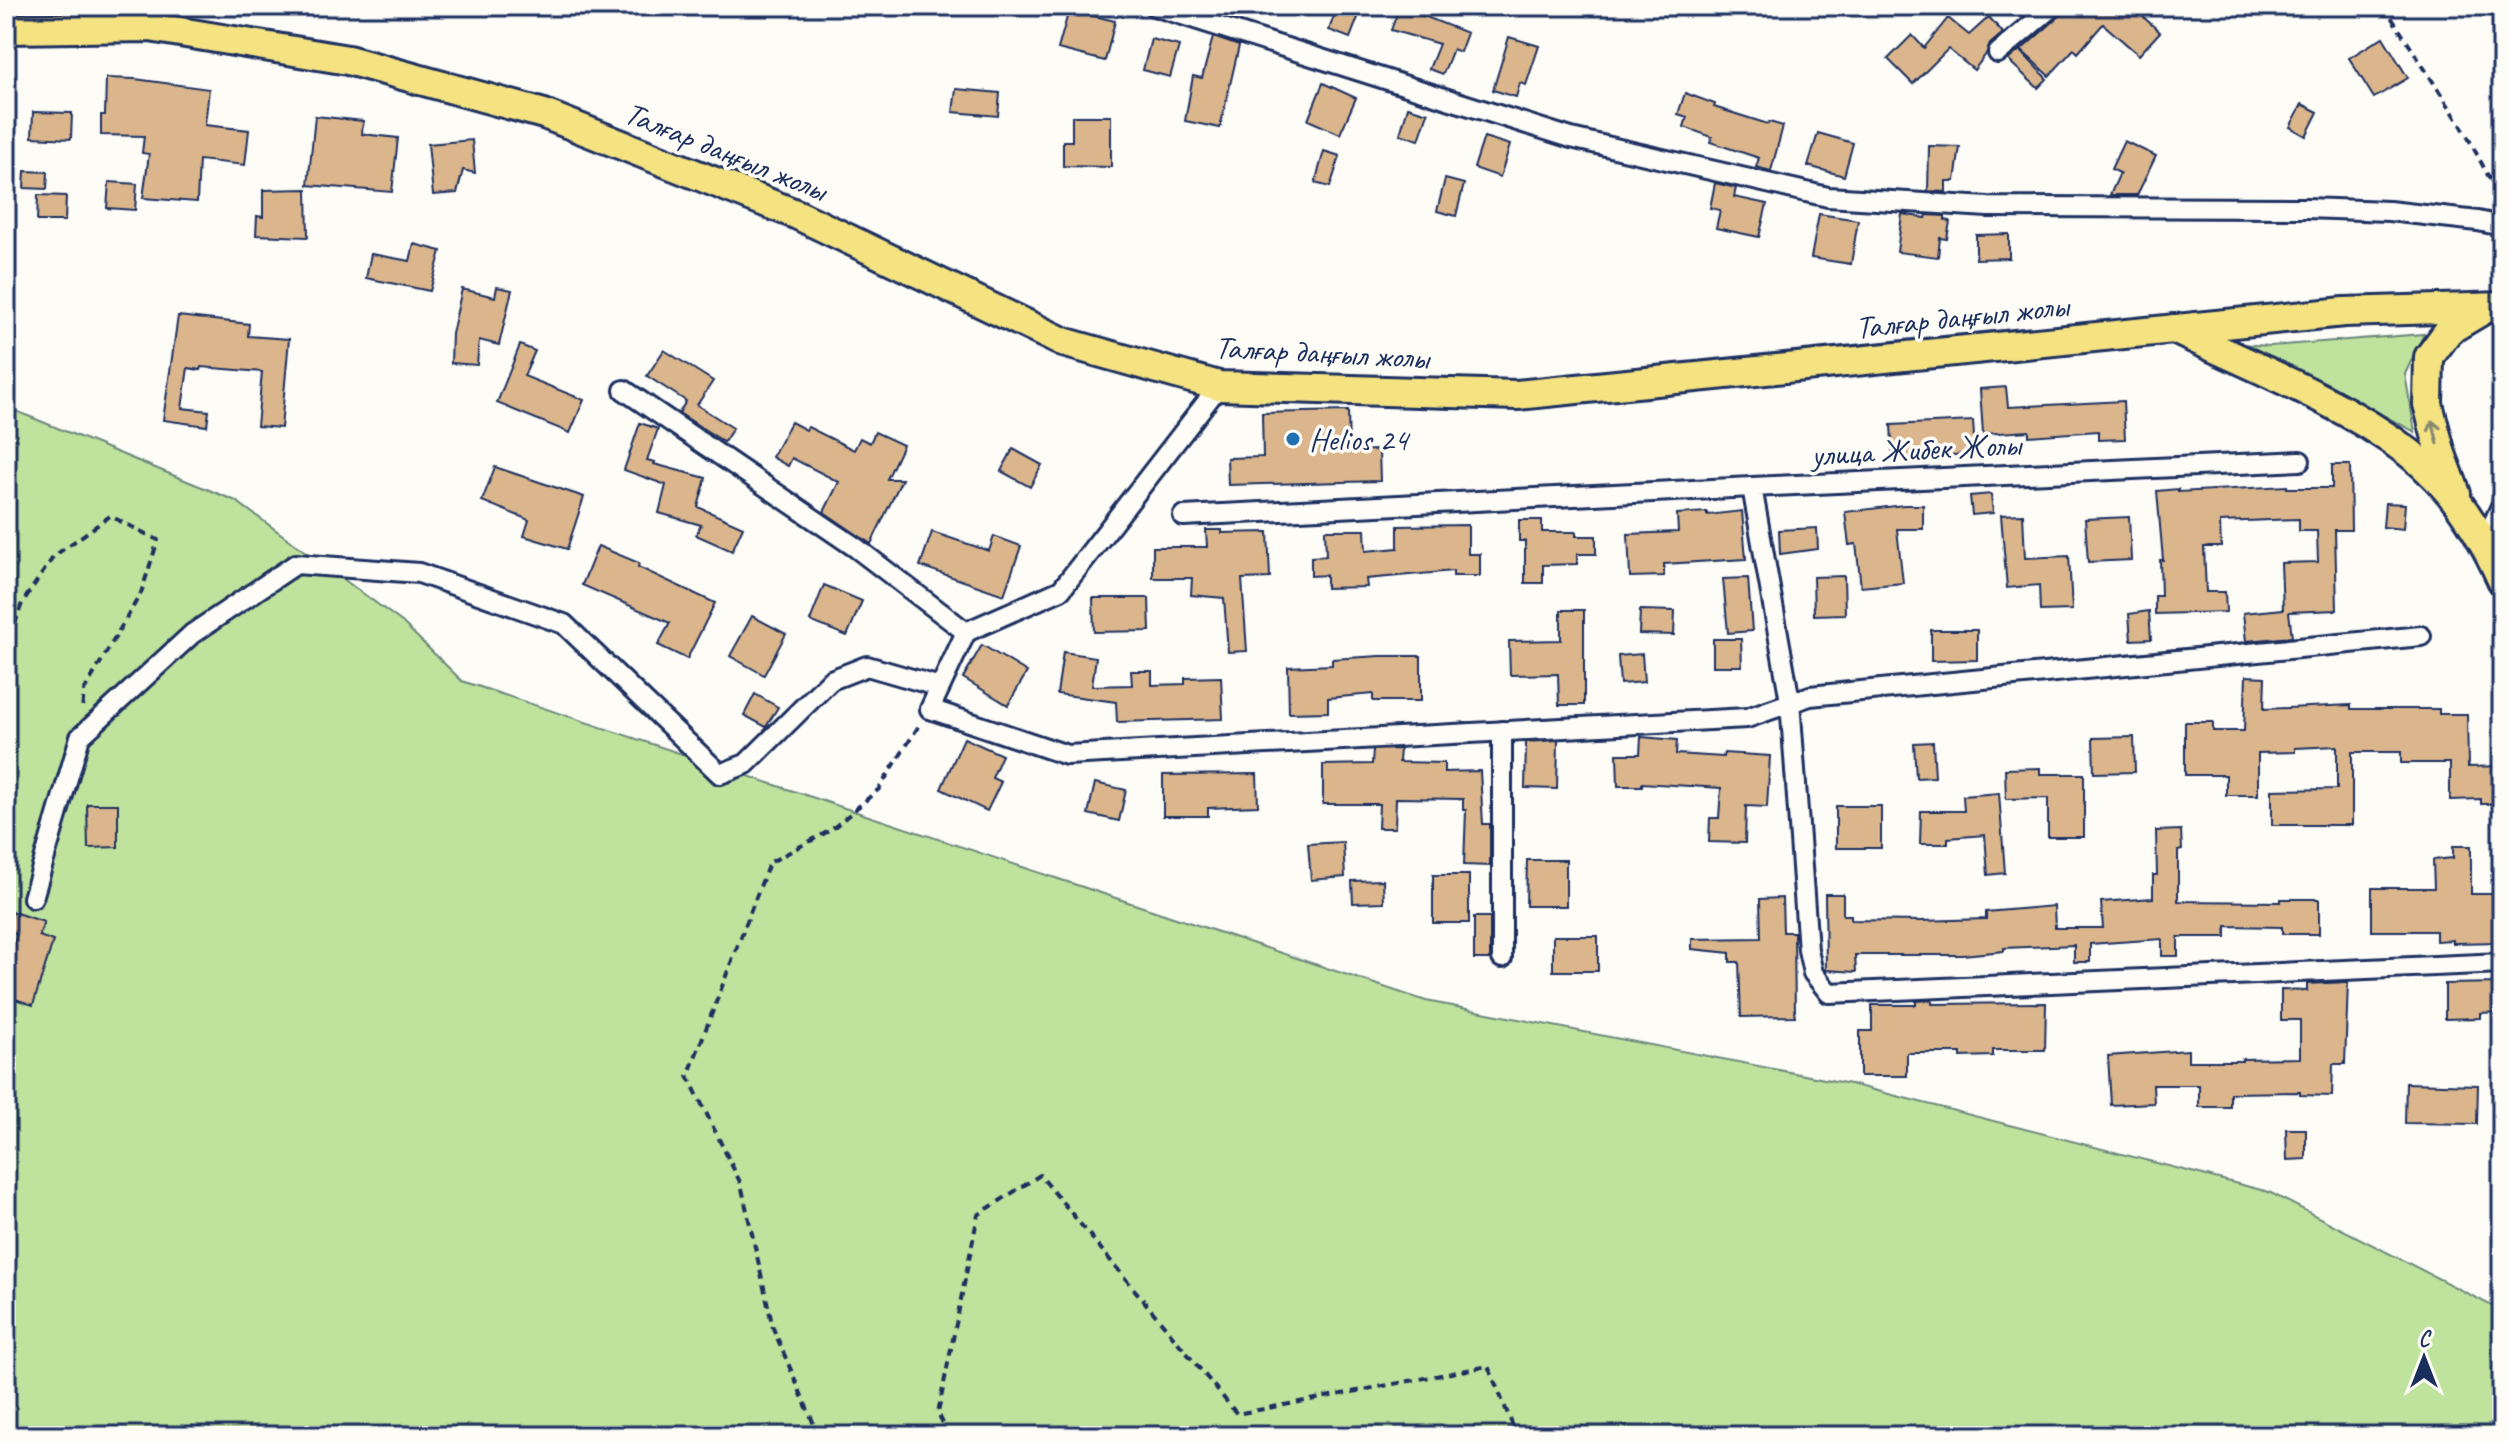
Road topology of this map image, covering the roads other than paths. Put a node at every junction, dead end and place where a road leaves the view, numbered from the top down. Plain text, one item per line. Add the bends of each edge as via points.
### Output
1 (1154, 6) edge
2 (2053, 6) edge
3 (6, 29) edge
4 (1998, 53) dead end
5 (2502, 226) edge
6 (2494, 307) edge
7 (2174, 329) junction
8 (1219, 386) junction
9 (624, 390) dead end
10 (2502, 421) edge
11 (2502, 449) edge
12 (2300, 461) dead end
13 (1752, 487) junction
14 (2502, 493) edge
15 (2460, 506) junction
16 (1183, 516) dead end
17 (2481, 540) junction
18 (2502, 580) edge
19 (966, 632) junction
20 (2421, 636) dead end
21 (940, 687) junction
22 (1790, 701) junction
23 (1502, 731) junction
24 (33, 898) dead end
25 (1502, 958) dead end
26 (2502, 963) edge

1 - 5 street via 1571,138 1828,197 1988,207 2389,211
2 - 4 street
3 - 8 main road, Талғар даңғыл жолы via 150,27 348,60 544,114 798,215 1063,342
6 - 7 main road, Талғар даңғыл жолы via 2344,312
15 -> 6 main road via 2428,404 2429,357 2449,330
7 - 8 main road, Талғар даңғыл жолы via 1517,395
7 - 15 main road via 2353,415 2410,454
8 - 19 street via 1061,590
9 - 19 street via 855,547
10 - 11 lane
12 - 13 street, улица Жибек Жолы
13 - 16 street, улица Жибек Жолы
13 - 22 street
14 - 17 lane
15 - 17 main road
17 - 18 main road
19 - 21 street
20 - 22 street
21 - 23 street via 930,709 1067,755
21 - 24 street via 867,666 831,680 746,764 720,774 564,624 419,573 296,564 192,634 80,737
22 - 23 street via 1747,718
22 - 26 street via 1808,950 1813,973 1829,993
23 - 25 street

